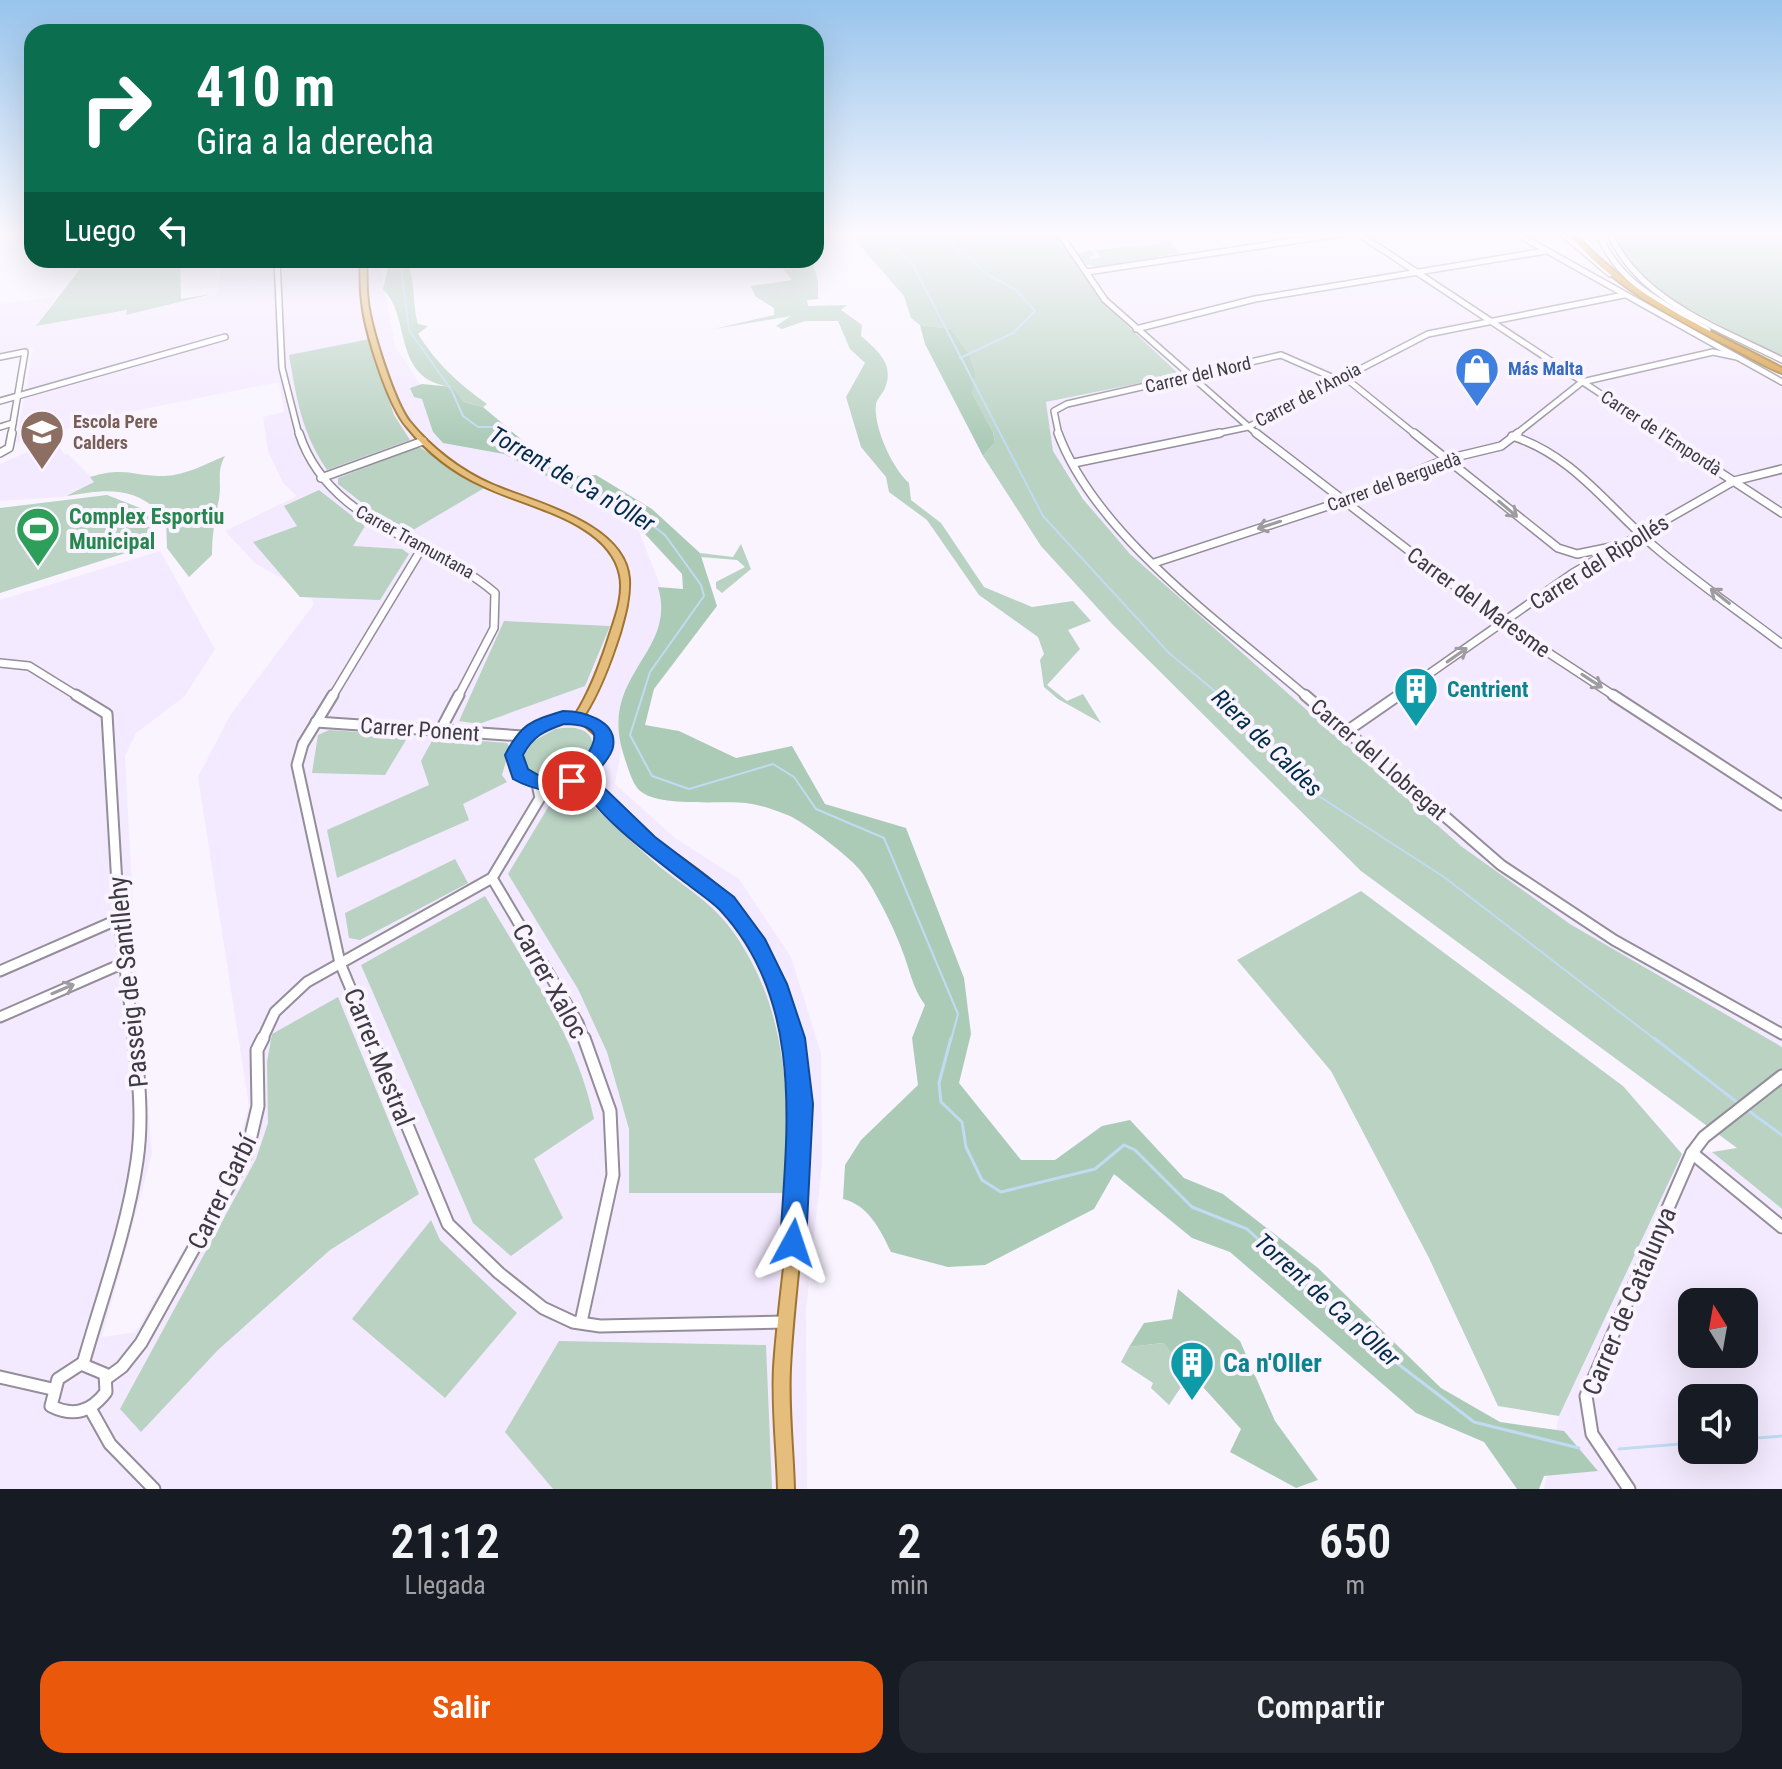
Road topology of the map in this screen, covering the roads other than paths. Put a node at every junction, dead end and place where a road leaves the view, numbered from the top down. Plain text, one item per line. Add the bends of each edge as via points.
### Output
1 (276, 303) edge
2 (365, 303) edge
3 (1109, 303) edge
4 (1237, 303) edge
5 (1465, 303) edge
6 (1580, 303) edge
7 (1640, 303) edge
8 (1654, 303) edge
9 (1662, 303) edge
10 (1667, 303) edge
11 (1677, 303) edge
12 (1490, 321) junction
13 (1136, 329) junction
14 (1708, 330) junction
15 (225, 337) dead end
16 (1711, 342) junction
17 (1713, 352) junction
18 (0, 357) edge
19 (1737, 357) junction
20 (1782, 360) edge
21 (1782, 376) edge
22 (1339, 377) junction
23 (1192, 378) junction
24 (1582, 382) junction
25 (17, 396) junction
26 (0, 401) edge
27 (1056, 408) joint
28 (13, 423) junction
29 (0, 427) edge
30 (1248, 427) junction
31 (1512, 436) junction
32 (423, 441) junction
33 (0, 453) edge
34 (1447, 459) junction
35 (1074, 463) junction
36 (1782, 469) edge
37 (321, 478) junction
38 (1734, 481) junction
39 (1343, 501) junction
40 (1782, 513) edge
41 (1640, 534) junction
42 (1624, 544) junction
43 (422, 548) junction
44 (1154, 563) junction
45 (1503, 623) junction
46 (1782, 644) edge
47 (0, 663) edge
48 (578, 718) junction
49 (316, 722) junction
50 (440, 731) junction
51 (1347, 731) junction
52 (523, 736) junction
53 (587, 773) junction
54 (537, 784) junction
55 (1782, 805) edge
56 (492, 878) junction
57 (119, 919) junction
58 (126, 962) junction
59 (340, 963) junction
60 (0, 971) edge
61 (0, 1017) edge
62 (1782, 1034) edge
63 (1778, 1080) edge
64 (1692, 1153) junction
65 (1782, 1227) edge
66 (581, 1322) junction
67 (786, 1322) junction
68 (83, 1364) junction
69 (0, 1377) edge
70 (107, 1378) junction
71 (52, 1389) junction
72 (91, 1410) junction
73 (154, 1489) edge
74 (786, 1489) edge
75 (1629, 1489) edge

1 - 37 street, Carrer Tramuntana via 298,439
2 - 32 main road via 403,420
3 - 13 street, Carrer del Maresme
4 - 13 street
5 - 12 street, Carrer de l'Empordà
6 - 12 street, Carrer de l'Anoia
7 - 16 street
8 - 21 highway
9 - 14 highway
10 - 14 street
11 - 20 street
12 - 22 street, Carrer de l'Anoia via 1428,334
12 - 24 street, Carrer de l'Empordà
13 - 23 street, Carrer del Maresme
14 - 21 highway
15 - 25 street
16 - 17 street
16 - 19 street
17 - 19 street, Carrer del Berguedà
17 - 24 street, Carrer del Berguedà
18 - 25 street via 25,352
19 - 21 street
22 - 23 street, Carrer del Nord via 1281,355
22 - 30 street, Carrer de l'Anoia
22 - 34 street, Carrer del Nord
23 - 27 street, Carrer del Nord
23 - 30 street, Carrer del Maresme
24 - 31 street, Carrer del Berguedà
24 - 38 street, Carrer de l'Empordà
25 - 26 street
25 - 28 street
27 - 35 street, Carrer del Llobregat via 1053,421
28 - 29 street
28 - 33 street via 9,448
30 - 35 street, Carrer de l'Anoia
30 - 39 street, Carrer del Maresme
31 - 34 street, Carrer del Berguedà via 1501,446
31 - 41 street via 1534,441 1587,478
32 - 37 street
32 - 48 main road via 486,486 587,524 617,554 626,579 626,608
34 - 39 street, Carrer del Berguedà
34 -> 42 street, Carrer del Nord via 1558,548 1577,554
35 - 44 street, Carrer del Llobregat via 1101,507
36 - 38 street, Carrer del Ripollés
37 - 43 street, Carrer Tramuntana via 364,518
38 - 40 street, Carrer de l'Empordà
38 - 41 street, Carrer del Ripollés
39 -> 44 street, Carrer del Berguedà
39 - 45 street, Carrer del Maresme
41 - 42 street, Carrer del Ripollés
46 -> 41 street
42 - 45 street, Carrer del Ripollés
43 - 49 street, Carrer Mestral
43 - 50 street, Carrer Tramuntana via 476,574 495,593 494,628
44 - 51 street, Carrer del Llobregat
51 -> 45 street, Carrer del Ripollés
45 -> 55 street, Carrer del Maresme
47 - 57 street, Passeig de Santllehy via 29,666 107,714
48 - 52 main road via 548,721
48 - 53 main road via 596,726 603,736 604,747
49 - 50 street, Carrer Ponent
49 - 59 street, Carrer Mestral via 297,765
50 - 52 street, Carrer Ponent
51 - 62 street, Carrer del Llobregat via 1501,865 1614,940
52 - 54 main road via 515,766
53 - 54 main road via 572,781
53 - 67 main road via 593,790 612,811 727,903 758,946 779,992 793,1038 801,1104
54 - 56 street, Carrer Garbí via 540,798
56 - 59 street, Carrer Garbí
56 - 66 street, Carrer Xaloc via 578,1023 610,1111 613,1175
57 - 58 street, Passeig de Santllehy
57 - 60 street
61 -> 58 street
58 - 68 street, Passeig de Santllehy via 140,1091 137,1160
59 - 66 street, Carrer Mestral via 448,1224 557,1317
59 - 70 street, Carrer Garbí via 294,991 267,1024 255,1059 256,1120 241,1167 141,1343
63 - 64 street, Carrer de Catalunya via 1704,1137
64 - 65 street
64 - 75 street, Carrer de Catalunya via 1586,1396 1588,1427
66 - 67 street, Carrer Mestral via 608,1327
67 - 74 main road
68 - 70 street
68 - 71 street via 64,1372
69 - 71 street
70 - 72 street via 106,1392
71 - 72 street via 51,1406 79,1414
72 - 73 street via 110,1444

